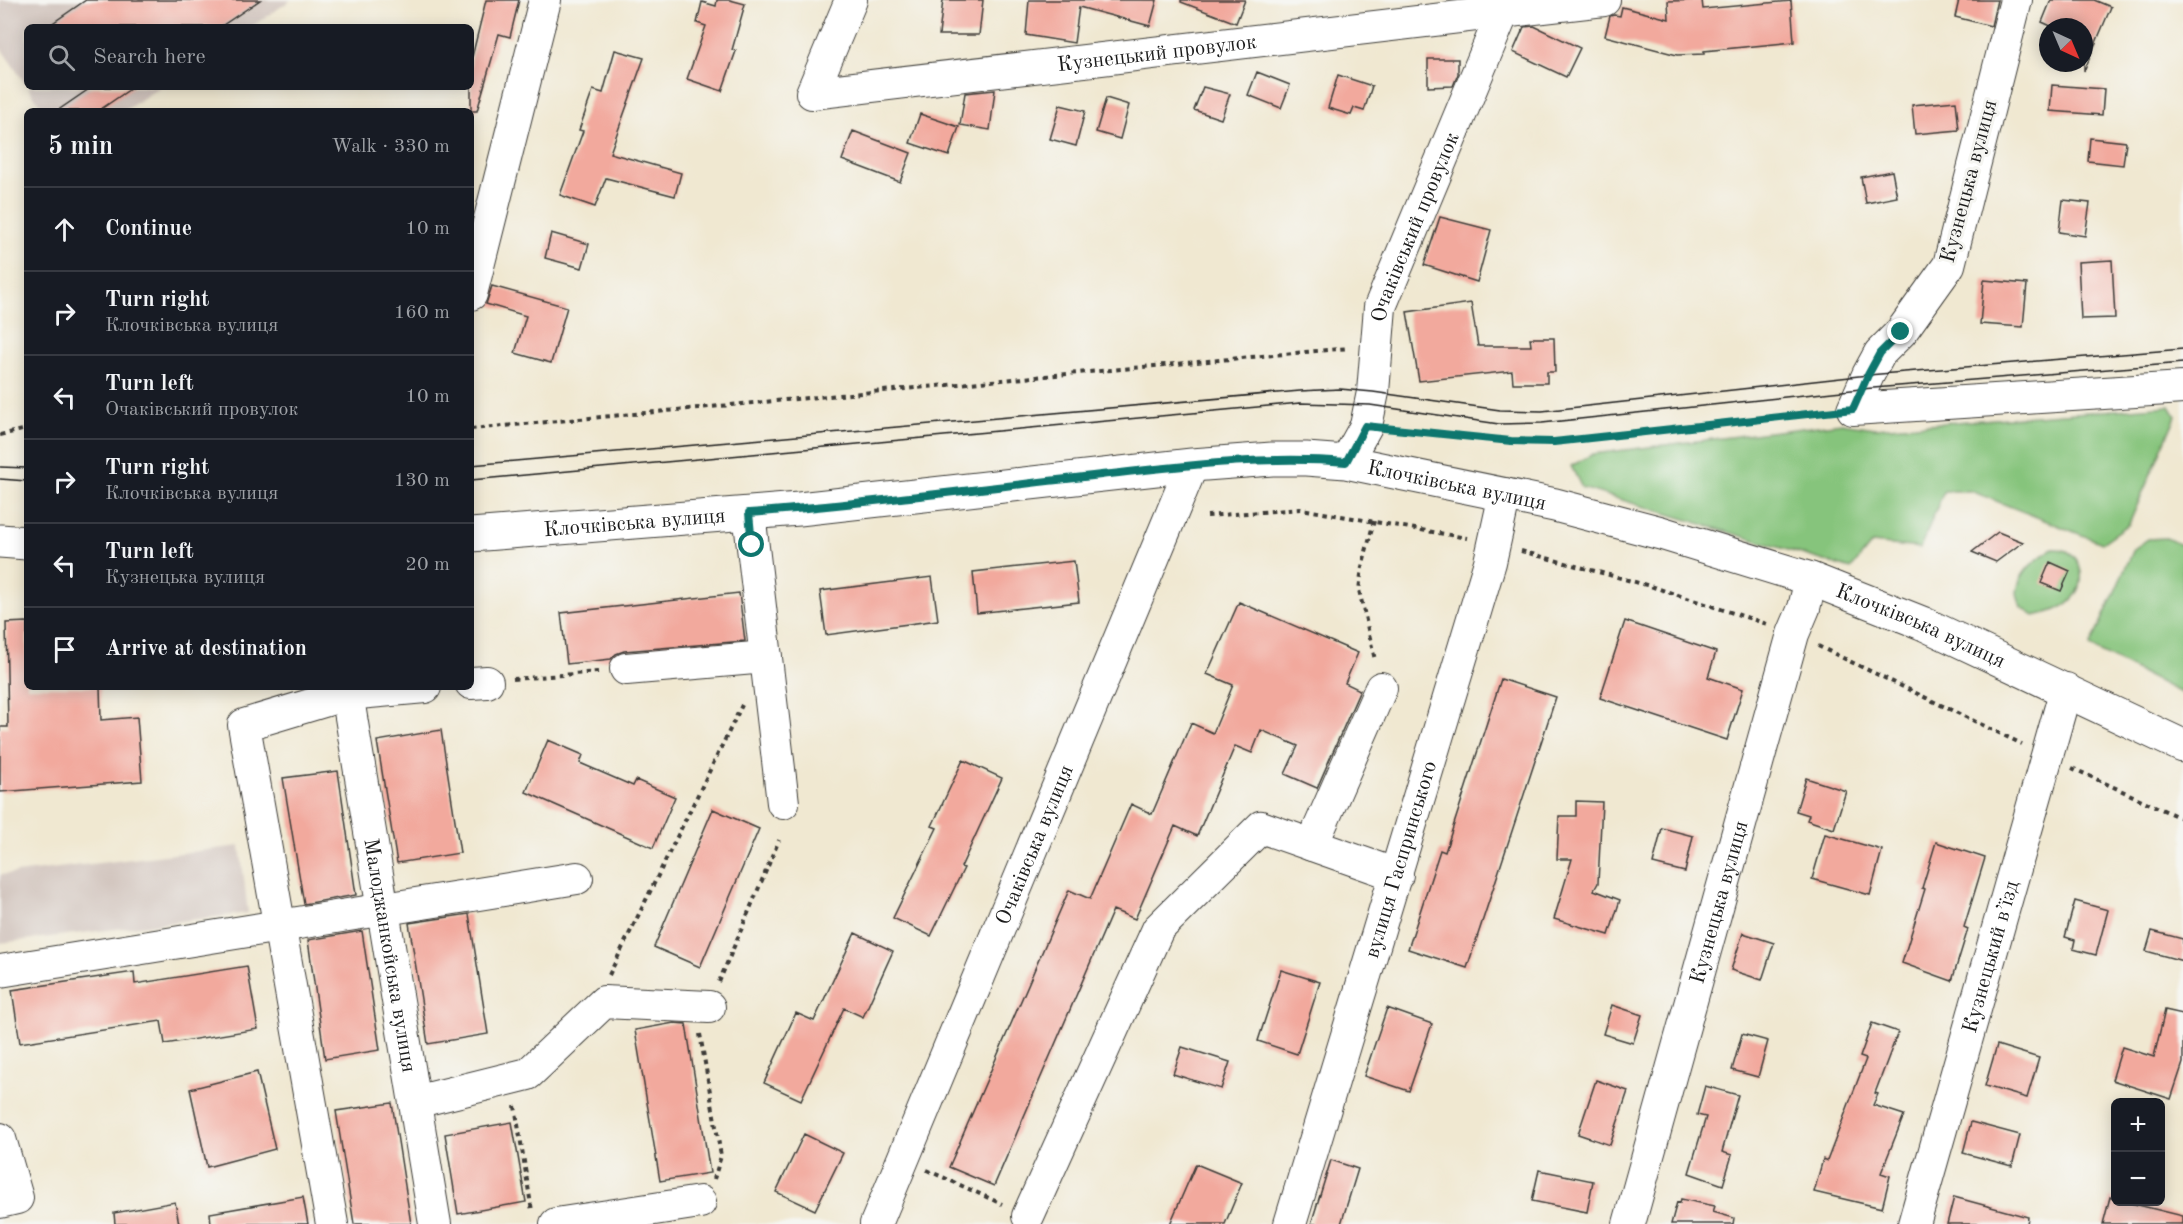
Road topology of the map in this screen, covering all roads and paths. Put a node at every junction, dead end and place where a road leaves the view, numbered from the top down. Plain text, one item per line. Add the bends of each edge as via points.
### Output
1 (545, 0) edge
2 (851, 0) edge
3 (1604, 0) edge
4 (2016, 0) edge
5 (1506, 6) edge
6 (474, 282) edge
7 (1378, 345) junction
8 (2183, 388) edge
9 (1853, 409) junction
10 (1365, 426) junction
11 (474, 429) edge
12 (24, 430) edge
13 (0, 435) edge
14 (1346, 462) junction
15 (1192, 465) junction
16 (1505, 494) junction
17 (749, 513) junction
18 (1207, 516) dead end
19 (1374, 520) junction
20 (474, 536) edge
21 (1474, 540) dead end
22 (0, 541) edge
23 (24, 543) edge
24 (1811, 579) junction
25 (766, 657) junction
26 (626, 669) joint
27 (479, 682) edge
28 (1381, 688) joint
29 (2066, 689) junction
30 (346, 690) edge
31 (745, 699) dead end
32 (2183, 746) edge
33 (2046, 756) junction
34 (783, 803) dead end
35 (2183, 819) edge
36 (1312, 845) junction
37 (1397, 875) junction
38 (577, 878) dead end
39 (383, 910) junction
40 (280, 926) junction
41 (0, 971) edge
42 (604, 1002) junction
43 (709, 1007) dead end
44 (510, 1078) junction
45 (415, 1102) junction
46 (0, 1139) edge
47 (903, 1159) junction
48 (0, 1202) edge
49 (700, 1202) dead end
50 (1028, 1216) joint
51 (544, 1218) edge
52 (332, 1224) edge
53 (435, 1224) edge
54 (876, 1224) edge
55 (1290, 1224) edge
56 (1629, 1224) edge
57 (1914, 1224) edge

1 - 6 street
2 - 5 street, Кузнецький провулок via 812,93
3 - 5 street, Кузнецький провулок
4 - 9 street, Кузнецька вулиця via 1949,265 1901,332 1880,353
5 - 7 street, Очаківський провулок via 1380,307
7 - 10 street, Очаківський провулок
7 - 11 path
8 - 9 street
9 - 10 path, Клочківська вулиця via 1554,442
10 - 14 street, Очаківський провулок
12 - 13 path
14 - 15 main road, Клочківська вулиця via 1272,459
14 - 16 main road, Клочківська вулиця
15 - 17 main road, Клочківська вулиця
15 - 47 street, Очаківська вулиця
16 - 24 main road, Клочківська вулиця via 1661,533
16 - 37 street, вулиця Гаспринського via 1490,562
17 - 20 main road, Клочківська вулиця
17 - 25 street
18 - 19 path via 1301,509
19 - 21 path
19 - 28 path via 1359,590
22 - 23 main road
24 - 29 main road, Клочківська вулиця via 1922,623
24 - 56 street, Кузнецька вулиця
25 - 26 street
25 - 34 street
26 - 27 path
28 - 36 street
29 - 32 main road, Клочківська вулиця
29 - 33 street, Кузнецький в’їзд
30 - 39 street, Малоджанкойська вулиця
30 - 40 street via 244,724
31 - 42 path via 610,970
33 - 35 path
33 - 57 street, Кузнецький в’їзд
36 - 37 street
36 - 50 street via 1261,827 1158,929
37 - 55 street, вулиця Гаспринського
38 - 39 street
39 - 40 street
39 - 45 street, Малоджанкойська вулиця
40 - 41 street
40 - 52 street
42 - 43 street
42 - 44 street via 528,1074
44 - 45 street
44 - 51 path
45 - 53 street, Малоджанкойська вулиця
46 - 48 street via 17,1198
47 - 50 path
47 - 54 street, Очаківська вулиця
49 - 51 street

